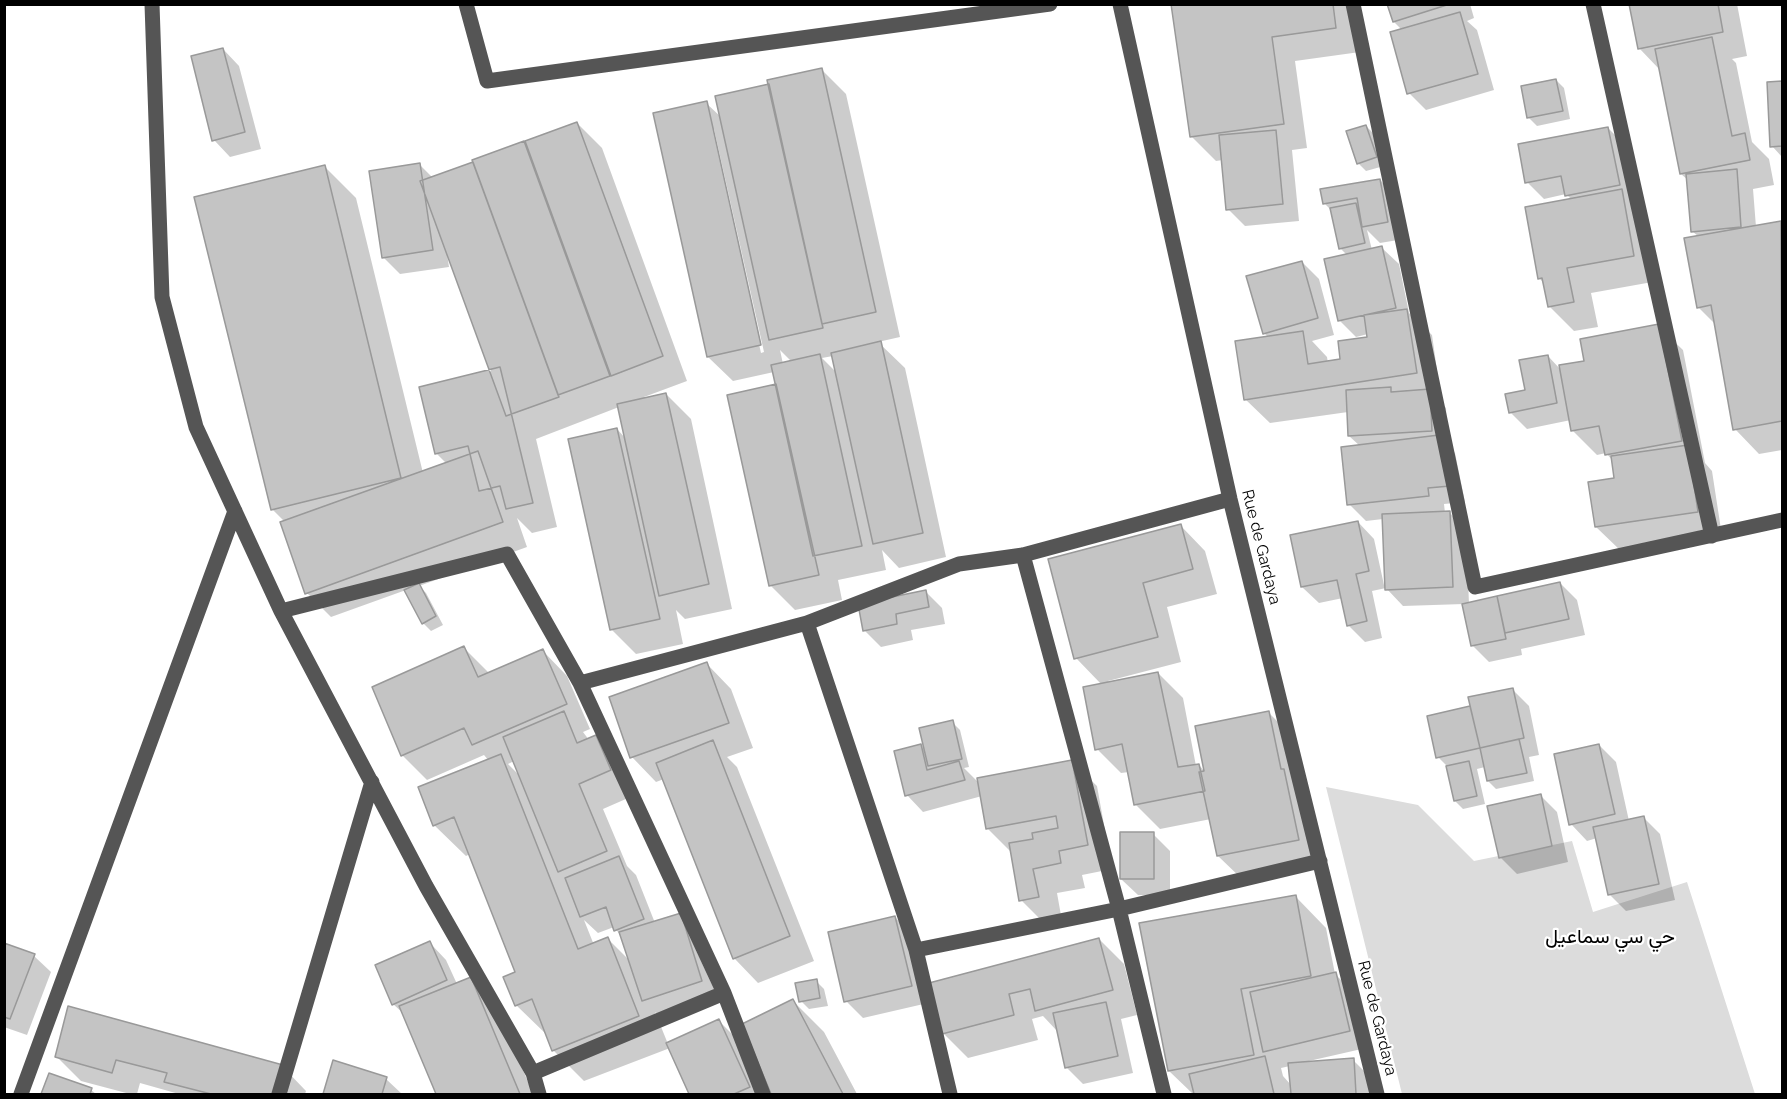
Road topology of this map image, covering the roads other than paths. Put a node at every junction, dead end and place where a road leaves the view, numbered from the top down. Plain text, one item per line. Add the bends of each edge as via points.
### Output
1 (152, 4) edge
2 (466, 4) edge
3 (1050, 4) edge
4 (1120, 4) edge
5 (1353, 4) edge
6 (1593, 4) edge
7 (1230, 499) junction
8 (235, 511) junction
9 (1782, 520) edge
10 (1712, 536) junction
11 (1023, 555) junction
12 (281, 611) junction
13 (807, 623) junction
14 (580, 683) junction
15 (372, 782) junction
16 (1320, 861) junction
17 (1119, 909) junction
18 (916, 950) junction
19 (724, 993) junction
20 (533, 1073) junction
21 (21, 1095) edge
22 (279, 1095) edge
23 (539, 1095) edge
24 (763, 1095) edge
25 (950, 1095) edge
26 (1164, 1095) edge
27 (1377, 1095) edge

1 - 8 street via 162,297 196,427
2 - 3 street via 487,81
4 - 7 street, Rue de Gardaya
5 - 10 street via 1475,587
6 - 10 street
7 - 11 street
7 - 16 street, Rue de Gardaya
8 - 12 street
8 - 21 street
9 - 10 street
11 - 13 street via 959,564
11 - 17 street
12 - 14 street via 507,554
12 - 15 street
13 - 14 street
13 - 18 street
14 - 19 street
15 - 20 street via 426,886
15 - 22 street
16 - 17 street
16 - 27 street, Rue de Gardaya
17 - 18 street
17 - 26 street
18 - 25 street
19 - 20 street
19 - 24 street
20 - 23 street

